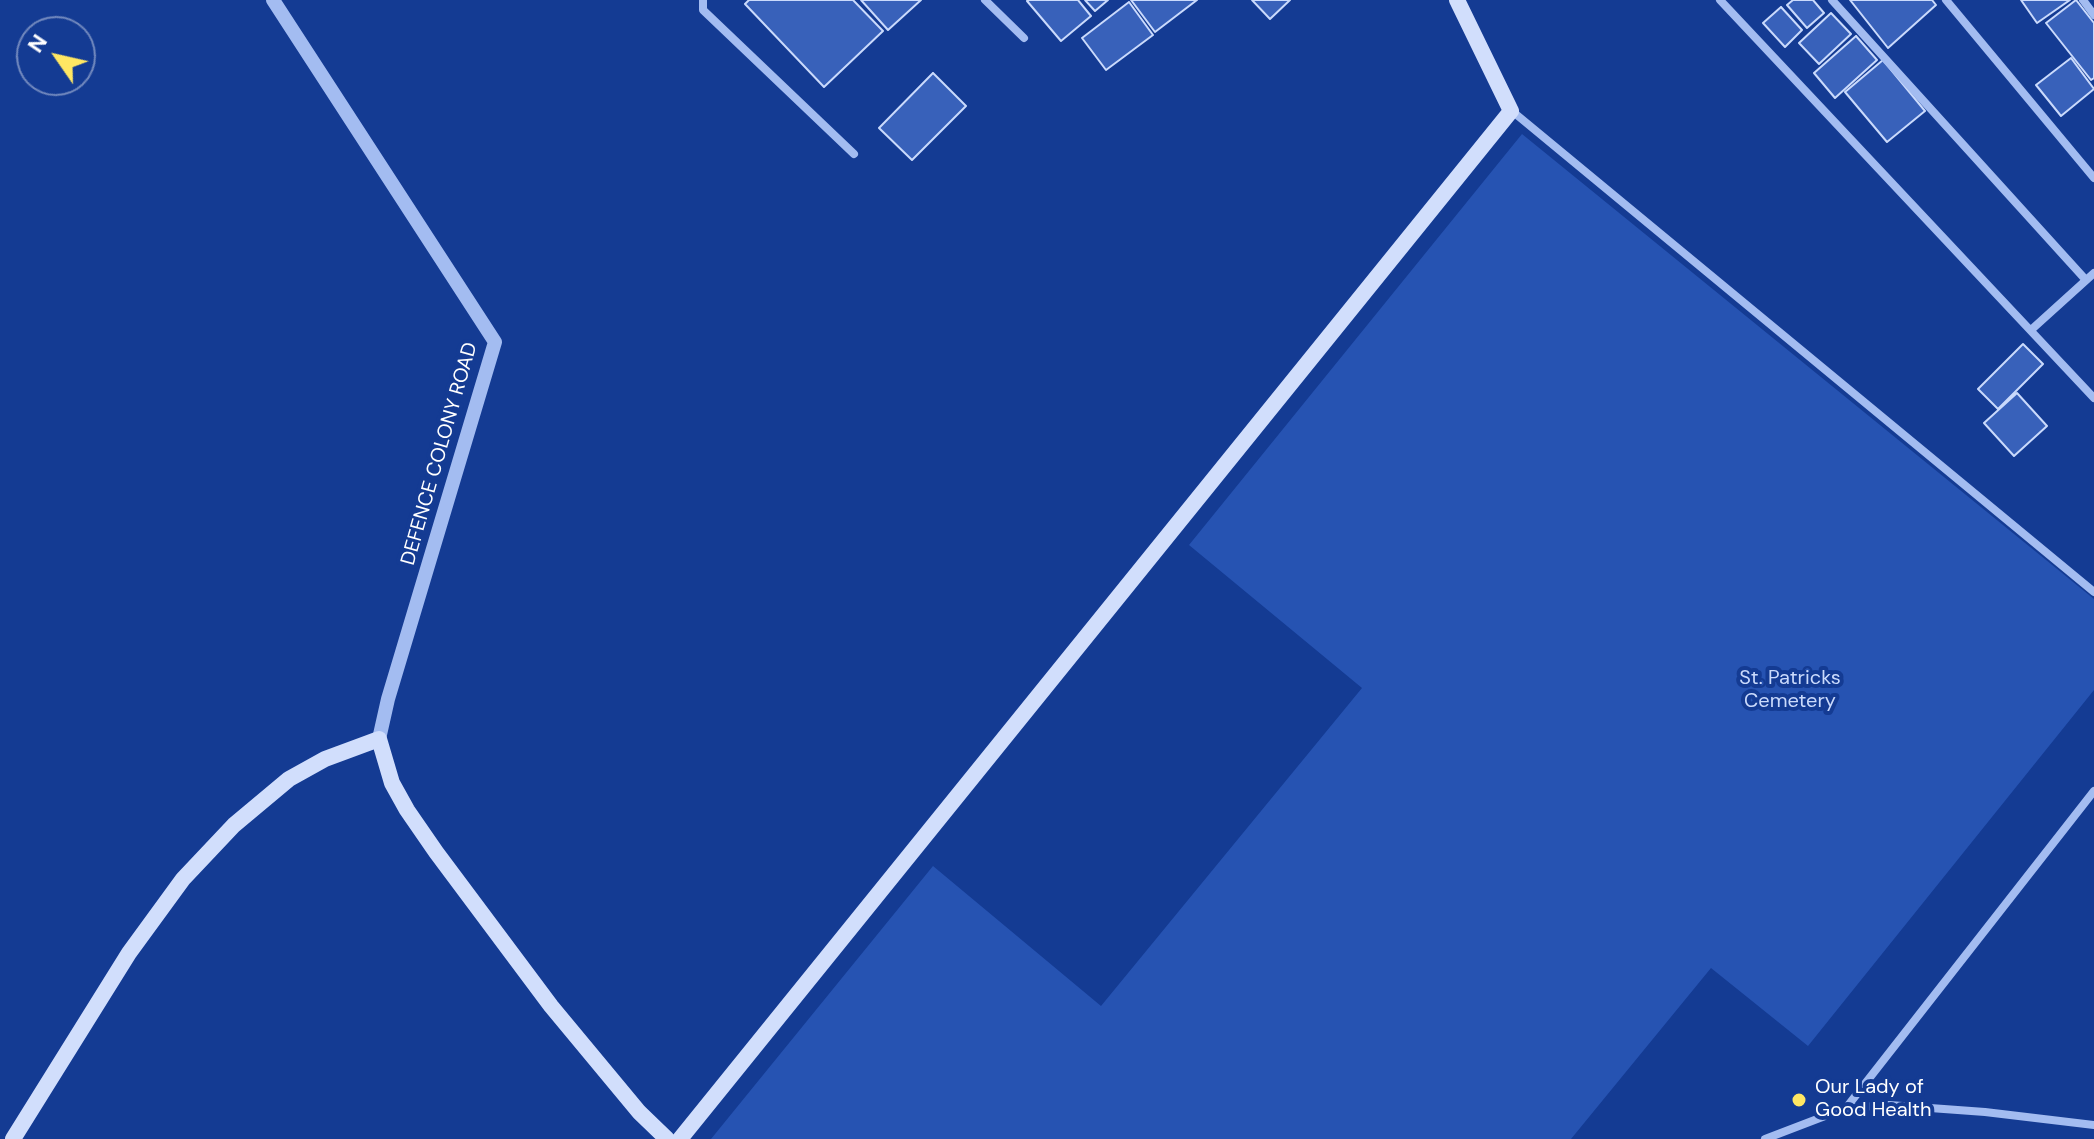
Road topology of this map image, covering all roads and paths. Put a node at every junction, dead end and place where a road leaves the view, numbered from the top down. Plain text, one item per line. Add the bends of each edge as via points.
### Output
1 (273, 0) edge
2 (703, 0) edge
3 (985, 0) edge
4 (1457, 0) edge
5 (1832, 0) edge
6 (1946, 0) edge
7 (2083, 0) edge
8 (1723, 1) edge
9 (2094, 15) edge
10 (1024, 38) dead end
11 (1511, 111) junction
12 (854, 154) dead end
13 (2094, 178) edge
14 (2094, 273) edge
15 (2085, 279) junction
16 (2031, 330) junction
17 (2094, 398) edge
18 (2094, 592) edge
19 (379, 739) junction
20 (2094, 791) edge
21 (1846, 1108) junction
22 (2094, 1125) edge
23 (13, 1139) edge
24 (667, 1139) edge
25 (680, 1139) edge
26 (1765, 1139) edge

1 - 19 street, DEFENCE COLONY ROAD via 495,342
2 - 12 street via 703,10
3 - 10 street
4 - 11 main road
5 - 15 street
6 - 13 street
7 - 9 street
8 - 16 street
11 - 18 street
11 - 25 main road
14 - 15 street
15 - 16 street
16 - 17 street
19 - 23 main road via 289,779 234,825 183,879 129,953
19 - 24 main road via 392,783 436,852 551,1006
20 - 21 street
21 - 22 street via 1889,1105
21 - 26 street

